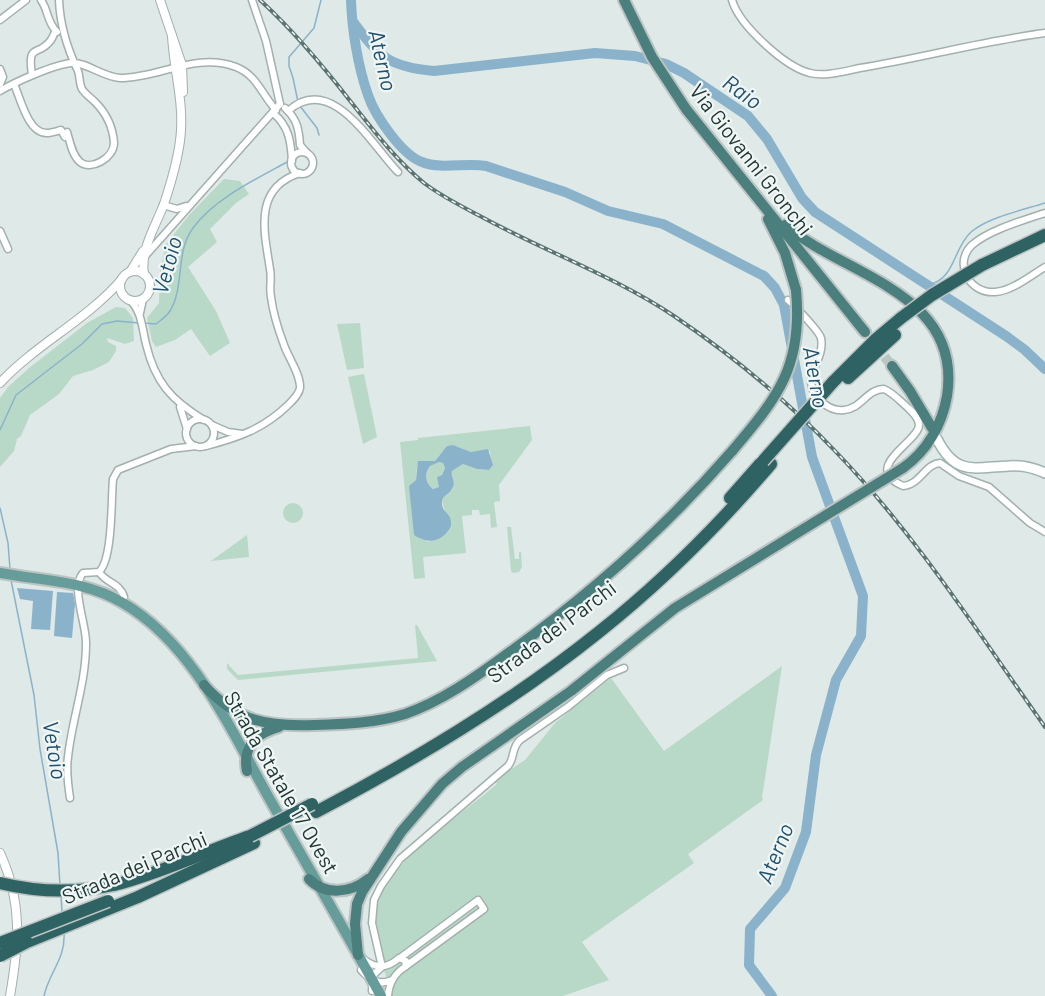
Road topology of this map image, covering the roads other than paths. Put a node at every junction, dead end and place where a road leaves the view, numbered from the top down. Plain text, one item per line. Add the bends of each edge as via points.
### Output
1 (26, 0) edge
2 (41, 0) edge
3 (59, 0) edge
4 (160, 0) edge
5 (252, 0) edge
6 (624, 0) edge
7 (732, 0) edge
8 (0, 20) edge
9 (56, 31) junction
10 (1045, 33) edge
11 (64, 39) junction
12 (73, 63) junction
13 (178, 65) junction
14 (0, 69) edge
15 (32, 75) junction
16 (0, 84) edge
17 (14, 84) junction
18 (0, 91) edge
19 (277, 109) junction
20 (288, 111) junction
21 (67, 132) dead end
22 (300, 136) junction
23 (290, 137) junction
24 (69, 151) dead end
25 (308, 154) junction
26 (292, 161) junction
27 (398, 172) dead end
28 (300, 173) junction
29 (748, 186) junction
30 (189, 204) junction
31 (163, 206) junction
32 (1045, 213) edge
33 (0, 231) edge
34 (1045, 235) edge
35 (148, 242) junction
36 (1045, 244) edge
37 (8, 249) dead end
38 (144, 258) junction
39 (1045, 267) edge
40 (984, 268) junction
41 (130, 272) junction
42 (144, 274) junction
43 (122, 279) junction
44 (105, 297) junction
45 (788, 300) dead end
46 (135, 302) junction
47 (865, 332) dead end
48 (892, 366) tunnel mouth
49 (0, 383) edge
50 (178, 404) junction
51 (204, 420) junction
52 (210, 424) junction
53 (932, 428) dead end
54 (187, 432) junction
55 (246, 434) junction
56 (937, 439) dead end
57 (195, 446) junction
58 (206, 446) junction
59 (171, 449) junction
60 (1045, 473) edge
61 (1045, 531) edge
62 (99, 572) junction
63 (1, 573) edge
64 (79, 584) junction
65 (124, 604) junction
66 (624, 668) dead end
67 (204, 685) junction
68 (285, 726) junction
69 (246, 757) junction
70 (247, 771) junction
71 (70, 798) dead end
72 (252, 840) junction
73 (0, 853) edge
74 (370, 876) junction
75 (309, 879) junction
76 (0, 883) edge
77 (320, 888) junction
78 (110, 905) junction
79 (0, 943) edge
80 (0, 954) edge
81 (358, 955) junction
82 (398, 960) junction
83 (382, 967) junction
84 (403, 968) junction
85 (392, 980) junction
86 (375, 991) edge
87 (9, 996) edge
88 (388, 996) edge

1 - 8 street
2 - 9 street
3 - 11 street
4 - 13 street
5 - 19 street via 281,100
6 - 29 highway, Via Giovanni Gronchi via 660,70
7 - 10 street via 743,22 760,41 810,73 873,66
9 - 11 street
9 - 15 street via 50,41 31,55
11 - 12 street
12 - 13 street via 117,78
12 - 15 street
12 - 21 street via 81,87 108,121 113,150 106,160 83,164 72,150
13 - 19 street via 209,61 242,70
13 - 31 street via 182,116 178,152
14 - 16 street
15 - 17 street
17 - 18 street
17 - 24 street via 34,128 47,134 62,131
19 - 20 street
19 - 23 street
19 - 30 street
20 - 22 street
20 - 27 street via 298,103 319,99 344,112
22 - 23 street via 294,142
22 - 25 street via 300,146
23 - 26 street
25 - 26 street via 298,153
25 - 28 street via 312,167
26 - 28 street
28 - 55 street via 284,179 274,189 265,223 270,296 300,386 276,416
29 - 47 highway, Via Giovanni Gronchi
29 - 68 highway, bridge via 791,269 796,291 796,333 785,376 770,406 733,450 607,576 545,627 461,685 420,708 383,719
29 - 74 highway, bridge via 799,236 907,298 924,315 936,333 947,369 945,405 932,438 903,468 669,613 571,691 452,775 414,814
30 - 31 street via 177,209
30 - 38 street
31 - 35 street
32 - 39 street via 978,240 970,246 963,269 977,288 988,292 1002,291
33 - 37 street
34 - 40 highway, Strada dei Parchi
35 - 38 street
35 - 41 street
36 - 40 highway, Strada dei Parchi
38 - 42 street
40 - 72 highway, Strada dei Parchi, bridge via 948,284 876,339 687,554 581,646 449,737
41 - 42 street
41 - 43 street
42 - 46 street via 151,287 147,296
43 - 44 street
43 - 46 street via 120,288
44 - 46 street via 116,294
44 - 49 street
45 - 61 street via 820,337 820,354 811,379 813,390 823,403 833,409 848,410 874,391 884,389 917,418 917,432 890,461 889,472 896,483 911,486 940,463 959,476 989,487
46 - 50 street via 149,356
48 - 53 highway
50 - 51 street
50 - 54 street
51 - 52 street
51 - 54 street via 195,420
52 - 55 street
52 - 58 street via 213,436
54 - 57 street
54 - 59 street
55 - 58 street
56 - 60 main road via 947,454 965,467 1016,466
57 - 58 street
57 - 59 street
59 - 62 street via 118,470 112,479 106,559
62 - 64 street via 83,573
62 - 65 street via 122,591
63 - 64 main road, Strada Statale 17 Ovest
64 - 65 main road, Strada Statale 17 Ovest
64 - 71 street via 86,648 68,755
65 - 67 main road, Strada Statale 17 Ovest via 172,642
65 - 70 main road, Strada Statale 17 Ovest via 163,639 188,669
66 - 83 street via 607,675 520,740 510,764 394,866 373,906 373,932
67 - 68 highway via 246,717
67 - 69 main road, Strada Statale 17 Ovest
68 - 69 highway via 258,735
69 - 70 highway
69 - 77 main road, Strada Statale 17 Ovest
70 - 75 main road, Strada Statale 17 Ovest
72 - 76 highway, bridge via 211,849 160,871 92,889 58,891
72 - 78 highway, Strada dei Parchi
73 - 87 street via 15,894 17,920 18,943
74 - 77 highway via 349,889
74 - 81 highway via 356,910
75 - 77 highway
75 - 86 main road, Strada Statale 17 Ovest
77 - 81 main road, Strada Statale 17 Ovest
78 - 79 highway, Strada dei Parchi, bridge
78 - 80 highway, Strada dei Parchi, bridge
81 - 83 street
81 - 86 main road, Strada Statale 17 Ovest
82 - 83 street
82 - 84 street via 395,967
82 - 84 street via 406,961
82 - 84 street via 478,900 484,909
83 - 86 street via 375,973
84 - 85 street
85 - 86 street via 381,983
85 - 88 street

